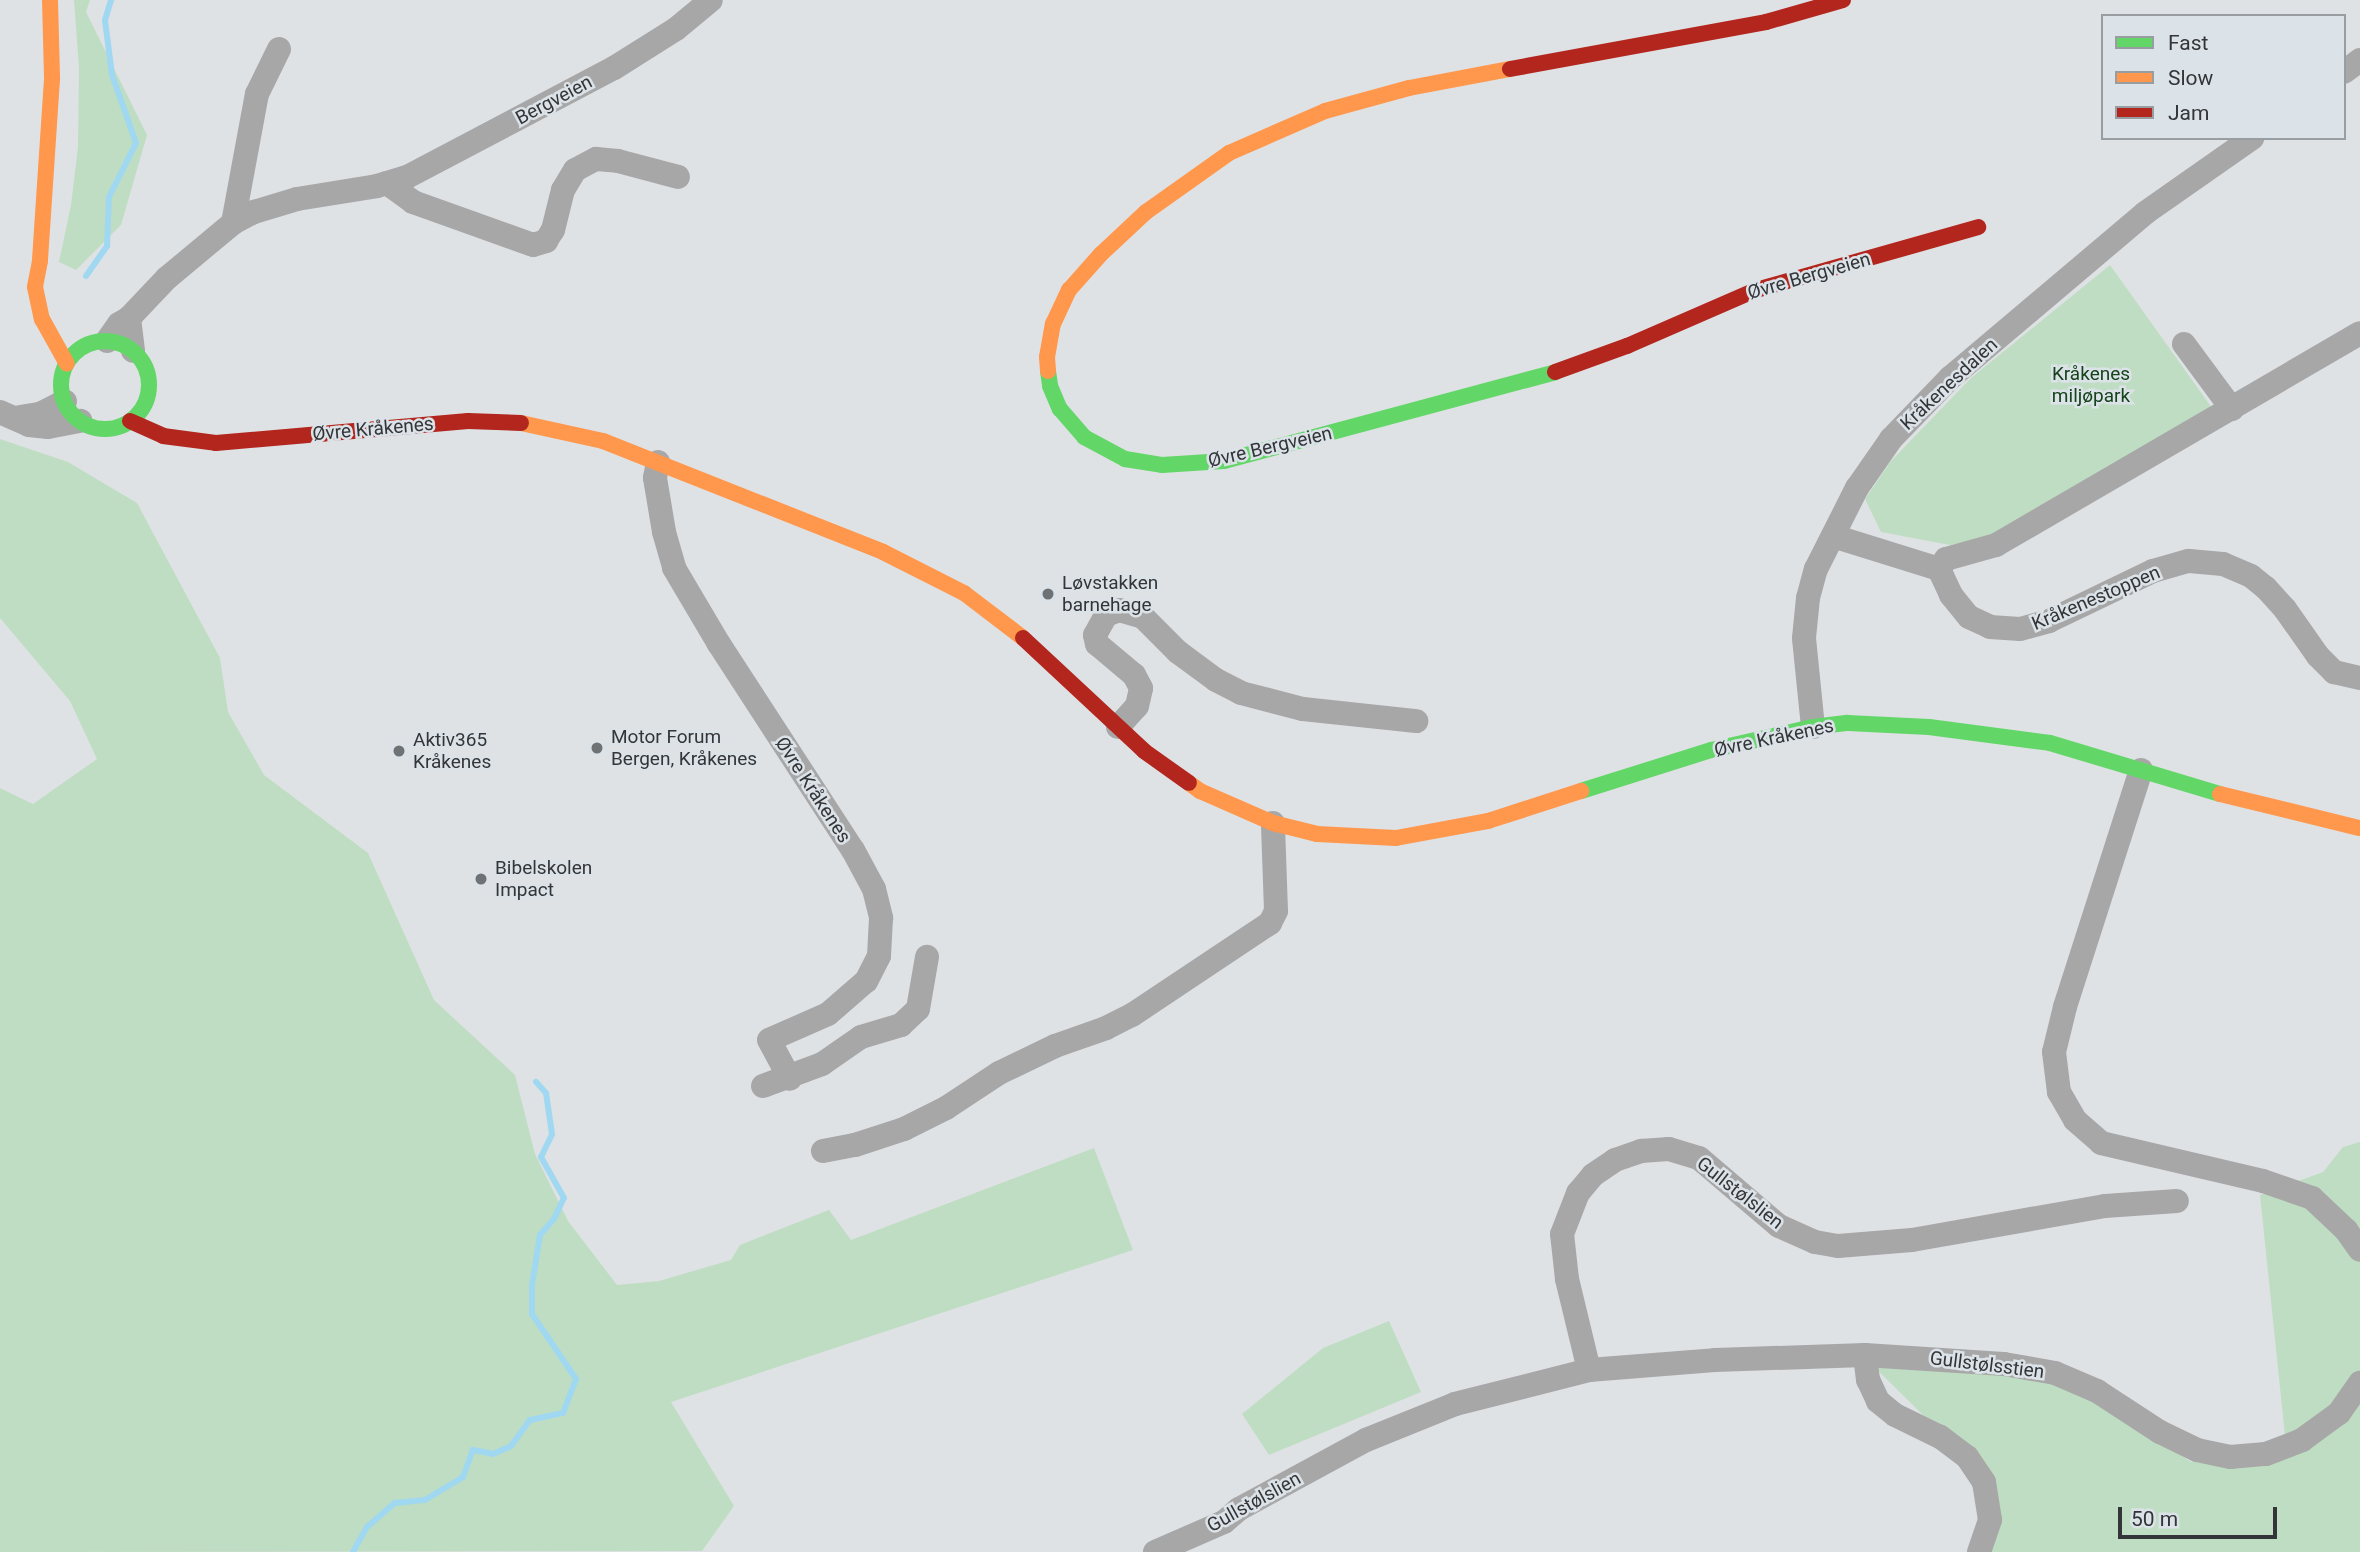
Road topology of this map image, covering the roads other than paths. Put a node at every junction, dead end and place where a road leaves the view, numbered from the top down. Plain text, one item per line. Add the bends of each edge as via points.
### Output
1 (50, 0) edge
2 (712, 0) edge
3 (1843, 0) edge
4 (279, 49) dead end
5 (2249, 140) edge
6 (678, 177) dead end
7 (387, 183) junction
8 (233, 223) junction
9 (1978, 227) dead end
10 (40, 261) junction
11 (54, 299) dead end
12 (129, 318) junction
13 (75, 329) dead end
14 (2360, 333) edge
15 (101, 342) junction
16 (2184, 344) dead end
17 (132, 351) junction
18 (67, 363) junction
19 (148, 395) junction
20 (65, 401) junction
21 (166, 408) dead end
22 (2232, 409) junction
23 (6, 415) edge
24 (80, 421) junction
25 (130, 421) junction
26 (193, 423) dead end
27 (249, 439) junction
28 (658, 462) junction
29 (1833, 536) junction
30 (1939, 569) junction
31 (2360, 678) edge
32 (1416, 721) dead end
33 (1118, 727) junction
34 (1813, 727) junction
35 (2141, 770) junction
36 (1273, 823) junction
37 (2360, 828) edge
38 (927, 957) dead end
39 (790, 1079) junction
40 (763, 1086) dead end
41 (823, 1151) dead end
42 (2177, 1201) dead end
43 (2360, 1250) edge
44 (1865, 1355) junction
45 (1589, 1370) junction
46 (2360, 1382) edge
47 (1155, 1552) edge
48 (1979, 1552) edge

1 - 10 main road via 52,79
2 - 7 street, Bergveien via 614,68 429,166
3 - 9 main road, Øvre Bergveien via 1766,22 1409,88 1325,111 1229,153 1146,212 1069,290 1053,324 1047,357 1050,386 1060,409 1084,437 1125,459 1162,465 1224,461 1554,372 1756,290
4 - 8 street via 257,94
5 - 29 street, Kråkenesdalen via 2145,213 1950,378 1891,439 1857,488
6 - 7 street via 596,159 575,170 563,190 554,230 546,241 533,245 413,202
7 - 8 street, Bergveien via 297,199
8 - 12 street, Bergveien via 167,278
10 - 11 main road
10 - 18 main road via 37,302
12 - 15 street, Bergveien
12 - 17 street
13 - 15 main road
14 - 22 street
15 - 17 main road
15 - 18 main road via 74,354
16 - 22 street
17 - 19 main road via 147,371
18 - 20 main road via 62,388
19 - 21 main road
19 - 25 main road
20 - 23 street via 40,414
20 - 24 main road
22 - 30 street via 1996,545 1945,559
23 - 24 street via 48,427
24 - 25 main road via 105,429
25 - 27 main road, Øvre Kråkenes via 163,436 192,441
26 - 27 main road, Øvre Kråkenes
27 - 28 main road, Øvre Kråkenes via 500,422 565,430
28 - 33 main road, Øvre Kråkenes via 883,552 964,593 1008,624
28 - 39 street, Øvre Kråkenes via 664,532 674,568 853,850 874,889 881,919 879,956 861,987 828,1014 769,1040
29 - 30 street
29 - 34 street, Kråkenesdalen via 1811,588 1804,638
30 - 31 street, Kråkenestoppen via 1951,595 1969,617 1990,626 2020,629 2049,621 2153,571 2189,562 2223,564 2266,588 2334,672
32 - 33 street via 1303,709 1241,693 1178,652 1143,617 1119,610 1106,615 1095,635 1097,644 1135,675 1141,688 1137,706
33 - 36 main road, Øvre Kråkenes via 1200,792
34 - 35 main road, Øvre Kråkenes via 1848,723 1942,729 2050,743
34 - 36 main road, Øvre Kråkenes via 1711,750 1488,821 1409,836 1317,834
35 - 37 main road, Øvre Kråkenes via 2251,803
35 - 43 street via 2065,1007 2054,1052 2059,1092 2075,1120 2101,1143 2263,1181 2312,1199 2346,1230
36 - 41 street via 1276,911 1270,923 1132,1015 999,1073 904,1129
38 - 39 street via 918,1009 901,1025 861,1037
39 - 40 street
42 - 45 street, Gullstølslien via 2105,1206 1912,1240 1838,1246 1815,1242 1779,1226 1699,1158 1669,1149 1641,1151 1615,1160 1593,1175 1578,1193 1562,1234 1567,1279
44 - 45 street, Gullstølslien
44 - 46 street, Gullstølsstien via 2004,1364 2055,1373 2097,1391 2185,1444 2230,1457 2266,1454 2302,1440 2339,1413
44 - 48 street via 1868,1380 1878,1401 1967,1457 1984,1482 1990,1520
45 - 47 street, Gullstølslien via 1455,1404 1366,1440 1239,1509 1224,1522

